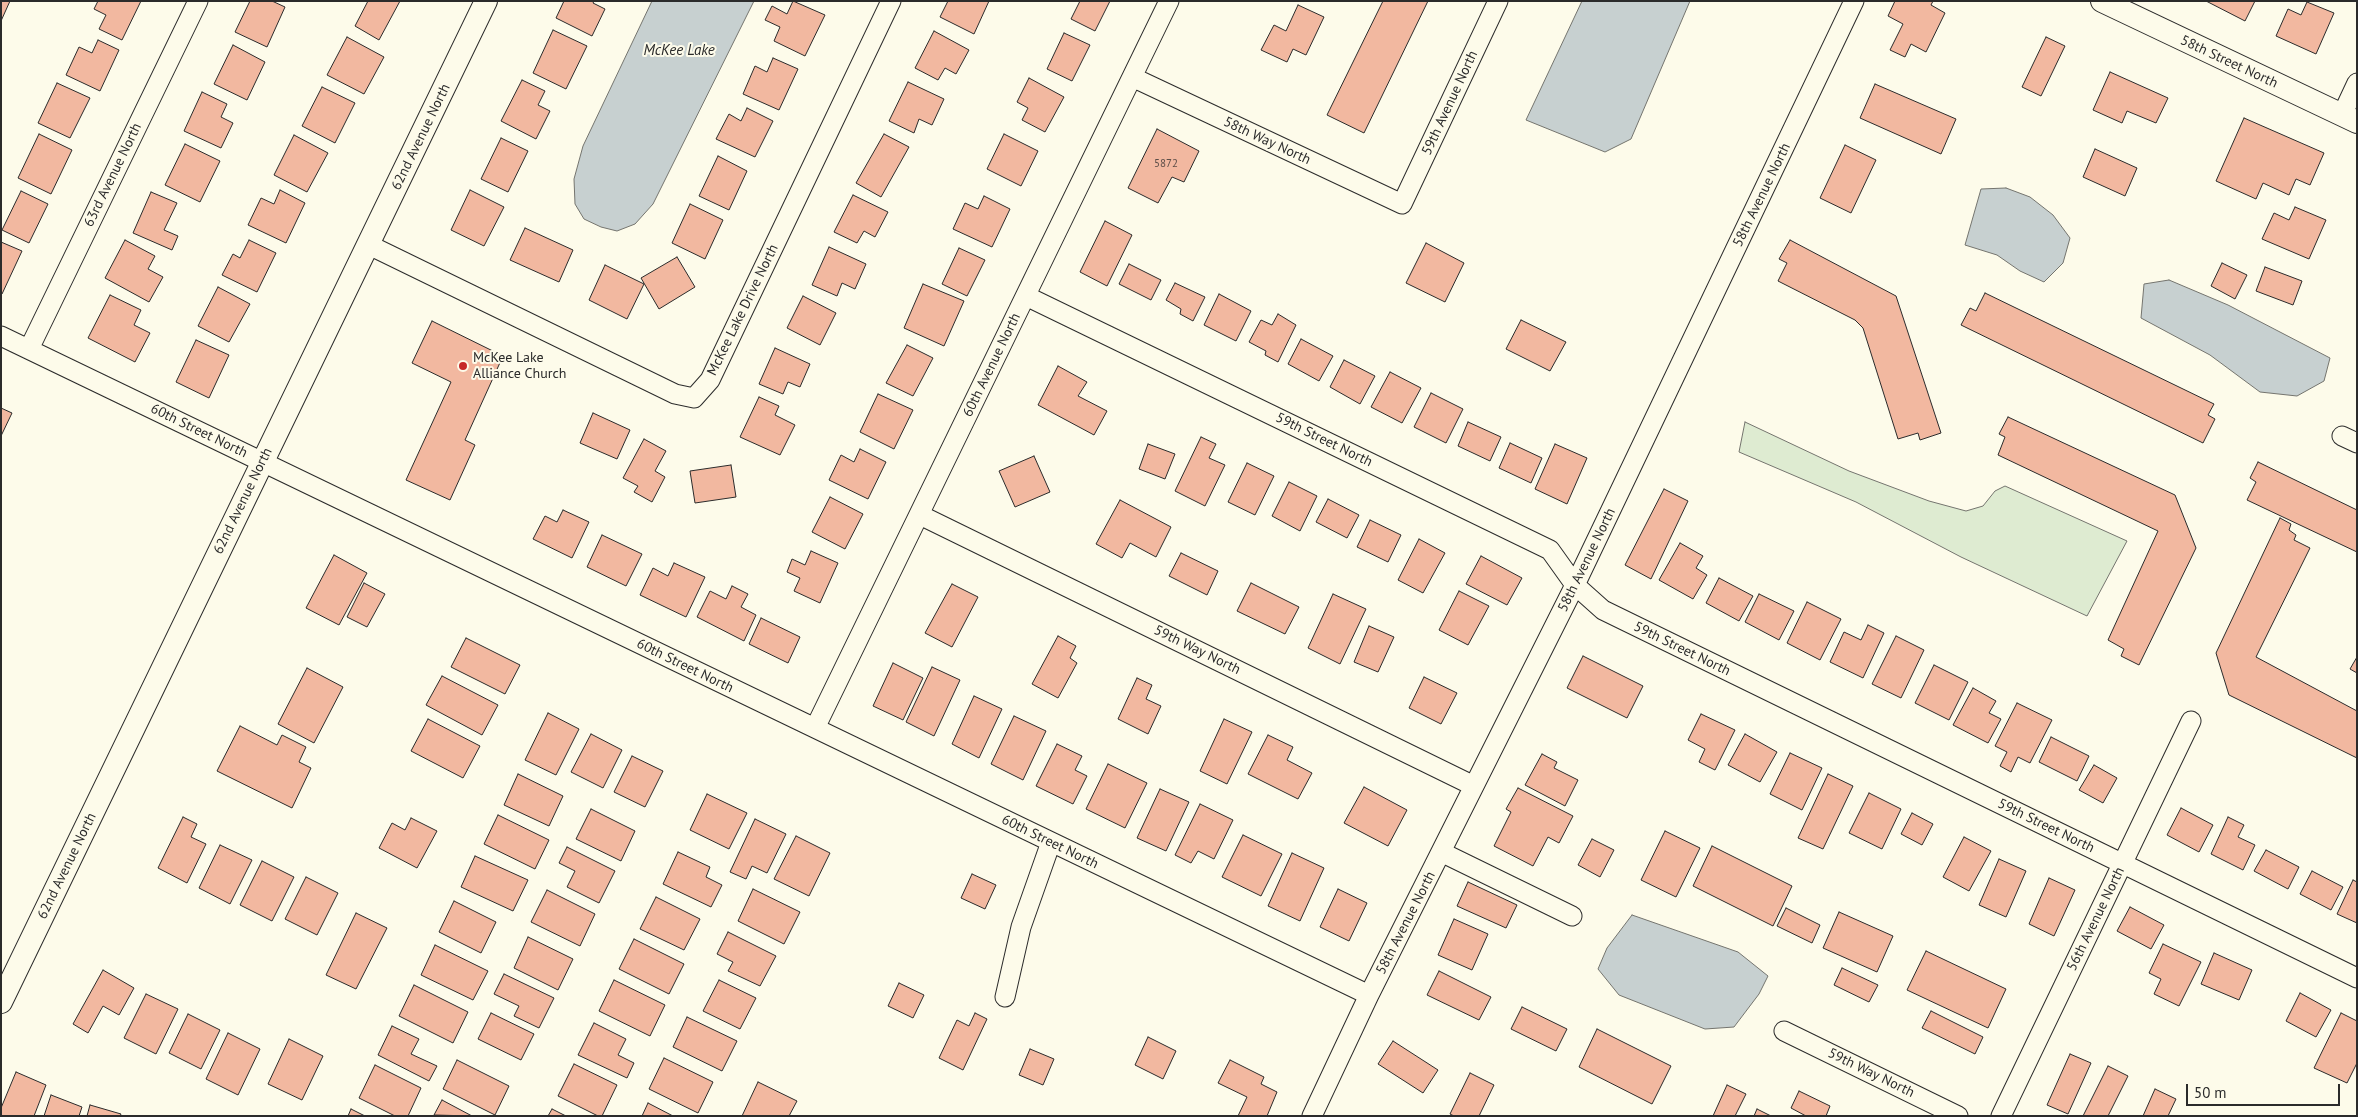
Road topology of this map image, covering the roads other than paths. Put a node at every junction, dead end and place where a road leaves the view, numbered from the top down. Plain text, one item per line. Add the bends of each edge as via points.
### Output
1 (198, 1) edge
2 (486, 1) edge
3 (891, 1) edge
4 (1169, 1) edge
5 (1498, 1) edge
6 (1854, 1) edge
7 (2115, 4) edge
8 (1132, 77) junction
9 (2357, 83) edge
10 (2349, 118) edge
11 (1402, 204) joint
12 (369, 245) junction
13 (1026, 296) junction
14 (1, 336) edge
15 (29, 349) junction
16 (262, 461) junction
17 (920, 515) junction
18 (1575, 584) junction
19 (2192, 721) dead end
20 (814, 728) junction
21 (1474, 786) junction
22 (1051, 842) junction
23 (1441, 852) junction
24 (2123, 864) junction
25 (1572, 916) dead end
26 (2357, 978) edge
27 (1369, 995) junction
28 (1005, 997) dead end
29 (1, 1002) edge
30 (1784, 1031) dead end
31 (1312, 1116) edge
32 (1958, 1116) edge
33 (2001, 1116) edge

1 - 15 street, 63rd Avenue North
2 - 12 street, 62nd Avenue North
3 - 12 street, McKee Lake Drive North via 710,380 694,398 675,394
4 - 8 street, 60th Avenue North
5 - 11 street, 59th Avenue North
6 - 18 street, 58th Avenue North
7 - 10 street, 58th Street North
8 - 11 street, 58th Way North
8 - 13 street, 60th Avenue North
9 - 10 street
12 - 16 street, 62nd Avenue North
13 - 17 street, 60th Avenue North
13 - 18 street, 59th Street North via 1550,550
14 - 15 street, 60th Street North
15 - 16 street, 60th Street North
16 - 20 street, 60th Street North
16 - 29 street, 62nd Avenue North
17 - 20 street, 60th Avenue North
17 - 21 street, 59th Way North
18 - 21 street, 58th Avenue North
18 - 24 street, 59th Street North via 1603,610
19 - 24 street, 56th Avenue North
20 - 22 street, 60th Street North
21 - 23 street, 58th Avenue North
22 - 27 street, 60th Street North
22 - 28 street via 1021,927
23 - 25 street
23 - 27 street, 58th Avenue North
24 - 26 street, 59th Street North
24 - 33 street, 56th Avenue North
27 - 31 street, 58th Avenue North
30 - 32 street, 59th Way North

